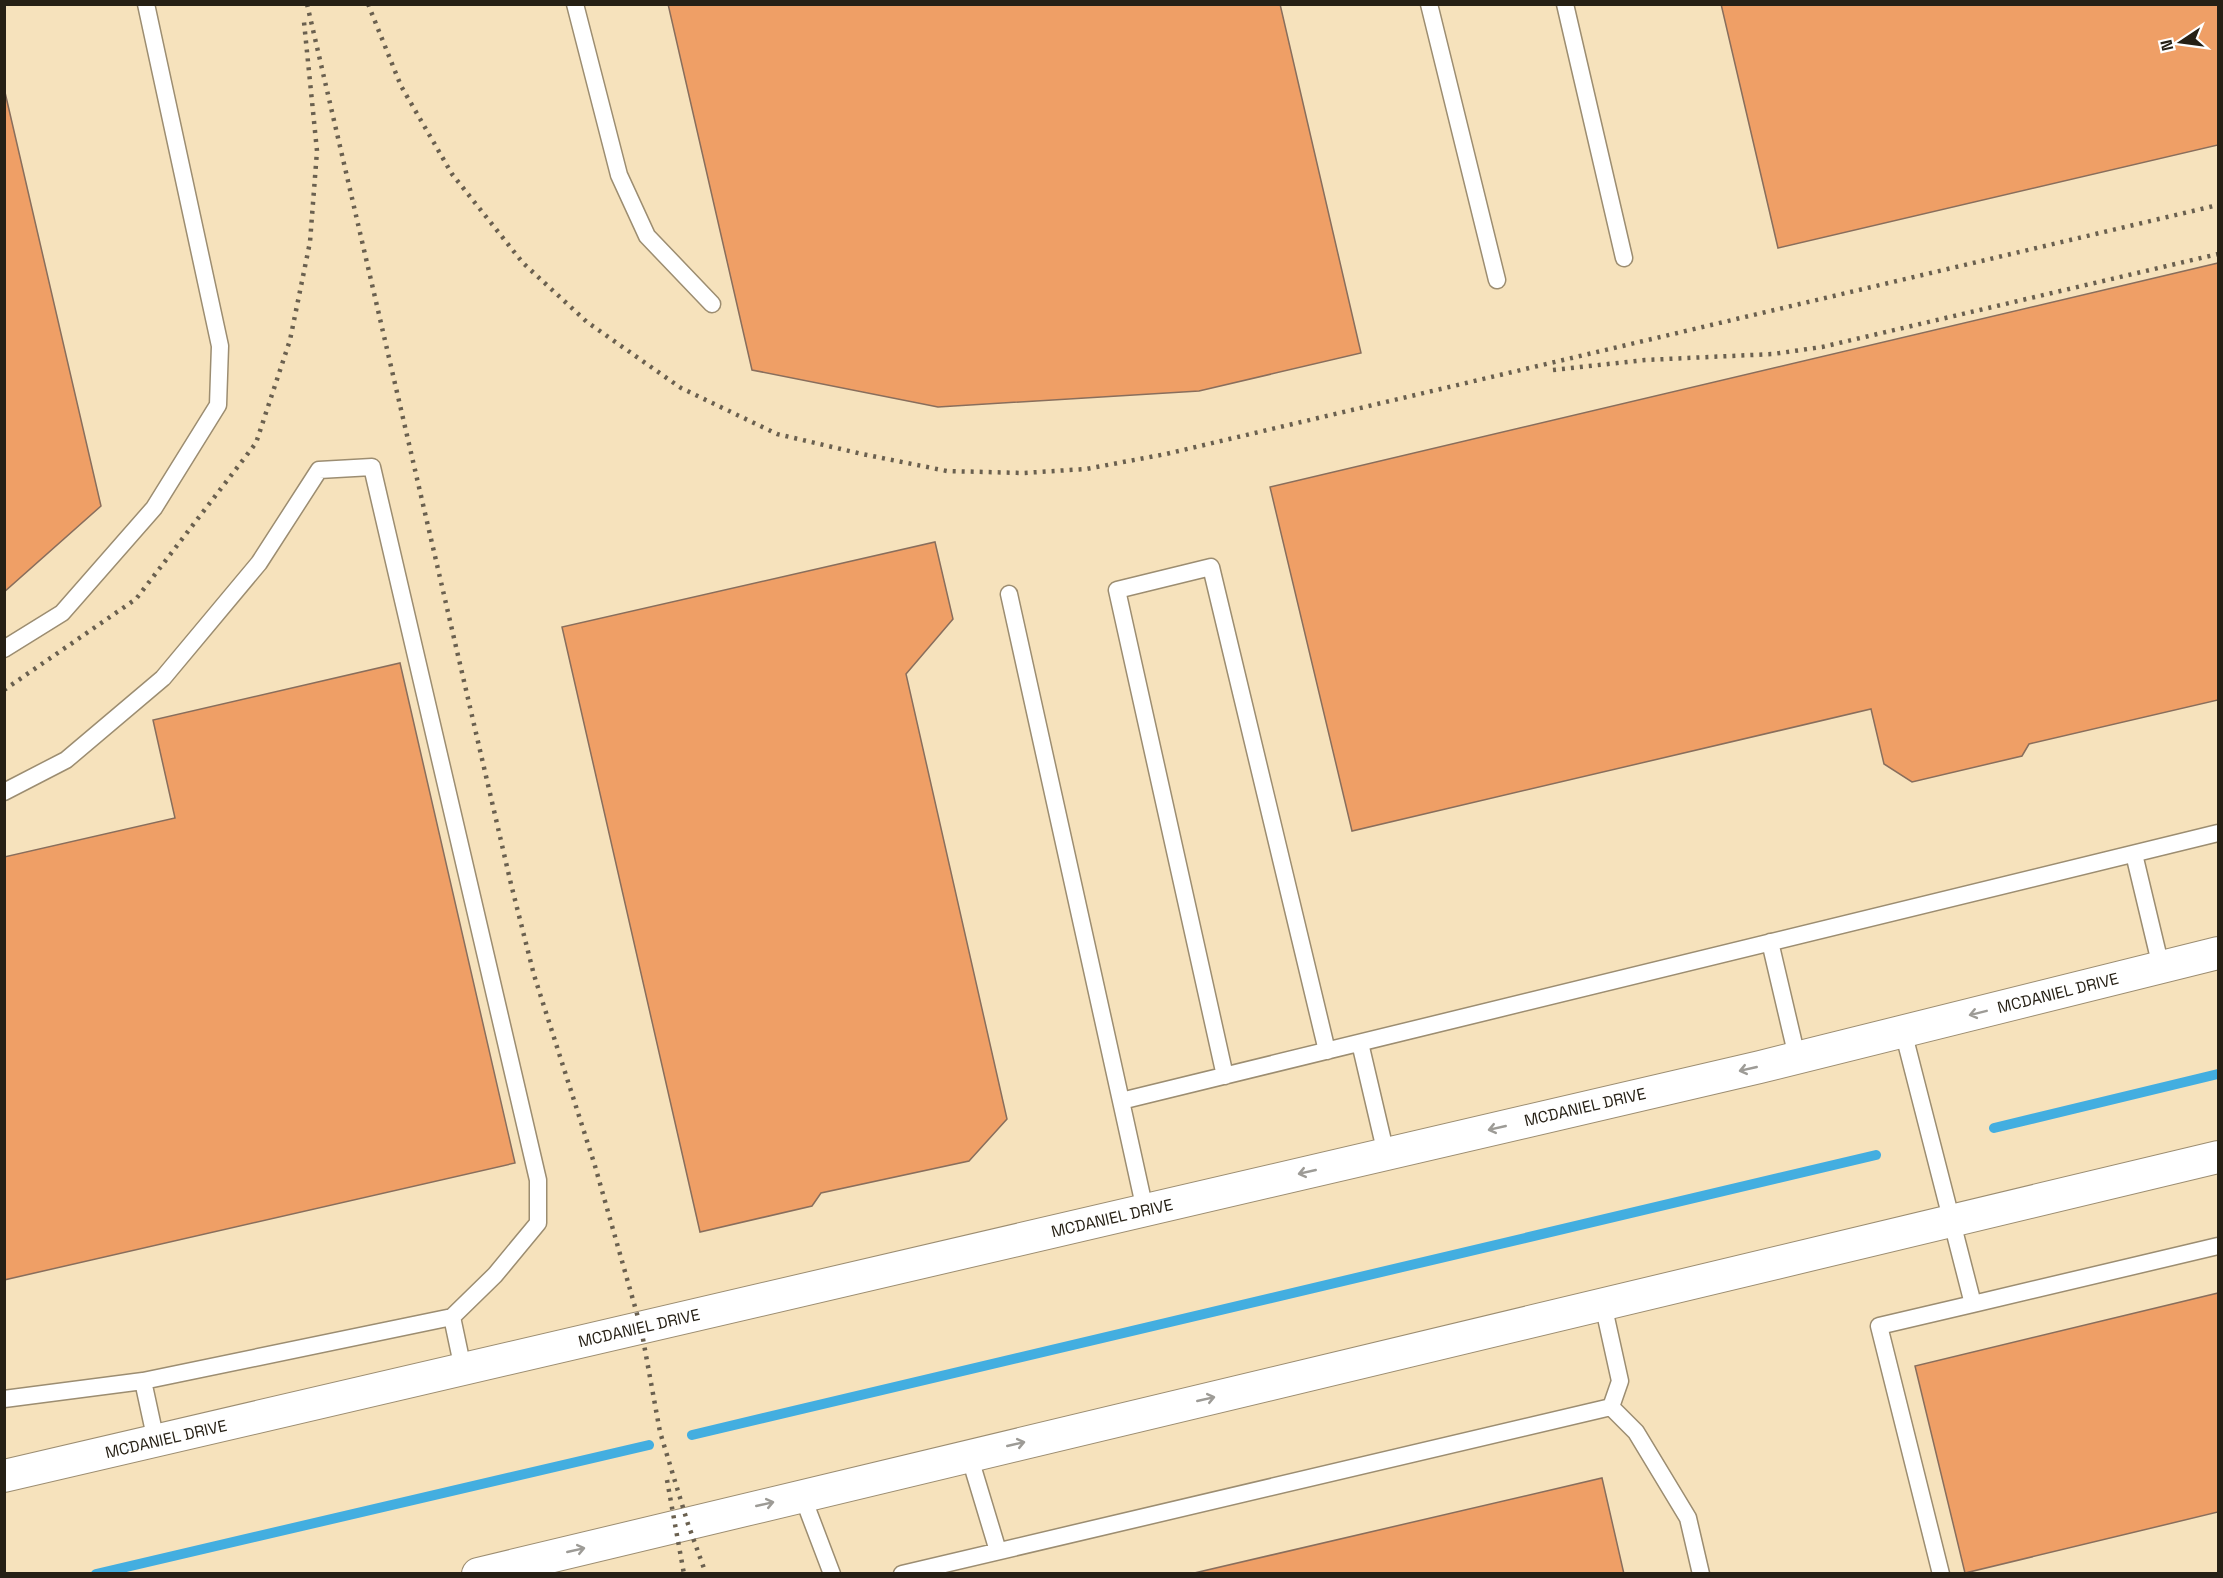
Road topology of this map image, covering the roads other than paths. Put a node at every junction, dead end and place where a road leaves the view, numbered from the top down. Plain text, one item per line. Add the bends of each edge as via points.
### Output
1 (147, 4) edge
2 (575, 4) edge
3 (1429, 4) edge
4 (1565, 4) edge
5 (1624, 258) dead end
6 (1497, 280) dead end
7 (712, 304) dead end
8 (1009, 594) dead end
9 (4, 649) edge
10 (4, 792) edge
11 (2218, 833) edge
12 (2134, 854) junction
13 (1770, 942) junction
14 (2218, 953) edge
15 (2161, 968) junction
16 (1903, 1031) junction
17 (1360, 1043) junction
18 (1327, 1051) junction
19 (1797, 1057) junction
20 (1225, 1076) junction
21 (1121, 1101) junction
22 (1386, 1154) junction
23 (2218, 1157) edge
24 (1145, 1210) junction
25 (1951, 1221) junction
26 (2218, 1246) edge
27 (1603, 1304) junction
28 (1973, 1304) junction
29 (453, 1317) junction
30 (463, 1369) junction
31 (143, 1381) junction
32 (4, 1399) edge
33 (1611, 1407) junction
34 (156, 1441) junction
35 (969, 1455) junction
36 (4, 1476) edge
37 (802, 1495) junction
38 (998, 1551) junction
39 (547, 1566) edge
40 (478, 1574) edge
41 (832, 1574) edge
42 (902, 1574) edge
43 (1701, 1574) edge
44 (1941, 1574) edge

1 - 9 lane via 220,346 218,405 154,508 62,614
2 - 7 lane via 619,175 628,195 647,236
3 - 6 lane
4 - 5 lane
8 - 21 lane
10 - 29 lane via 66,760 163,678 259,563 319,470 372,467 538,1180 538,1223
11 - 12 lane
12 - 13 lane
12 - 15 lane
13 - 17 lane
13 - 19 lane
14 - 15 street, MCDANIEL DRIVE
15 -> 16 street, MCDANIEL DRIVE
16 - 19 street, MCDANIEL DRIVE
16 - 25 lane
17 - 18 lane
17 - 22 lane
18 - 20 lane
18 - 20 lane via 1211,567 1117,590
19 -> 22 street, MCDANIEL DRIVE
20 - 21 lane
21 - 24 lane
22 -> 24 street, MCDANIEL DRIVE
23 - 25 street
24 - 30 street, MCDANIEL DRIVE
25 - 27 street
25 - 28 lane
26 - 28 lane
27 - 33 lane via 1620,1381
35 -> 27 street
28 - 44 lane via 1879,1326
29 - 30 lane
29 - 31 lane
30 - 34 street, MCDANIEL DRIVE
31 - 32 lane
31 - 34 lane
33 - 38 lane
33 - 43 lane via 1636,1432 1688,1518
34 - 36 street, MCDANIEL DRIVE
35 - 37 street
35 - 38 lane
39 -> 37 street
37 - 41 lane
38 - 42 lane
39 - 40 street

